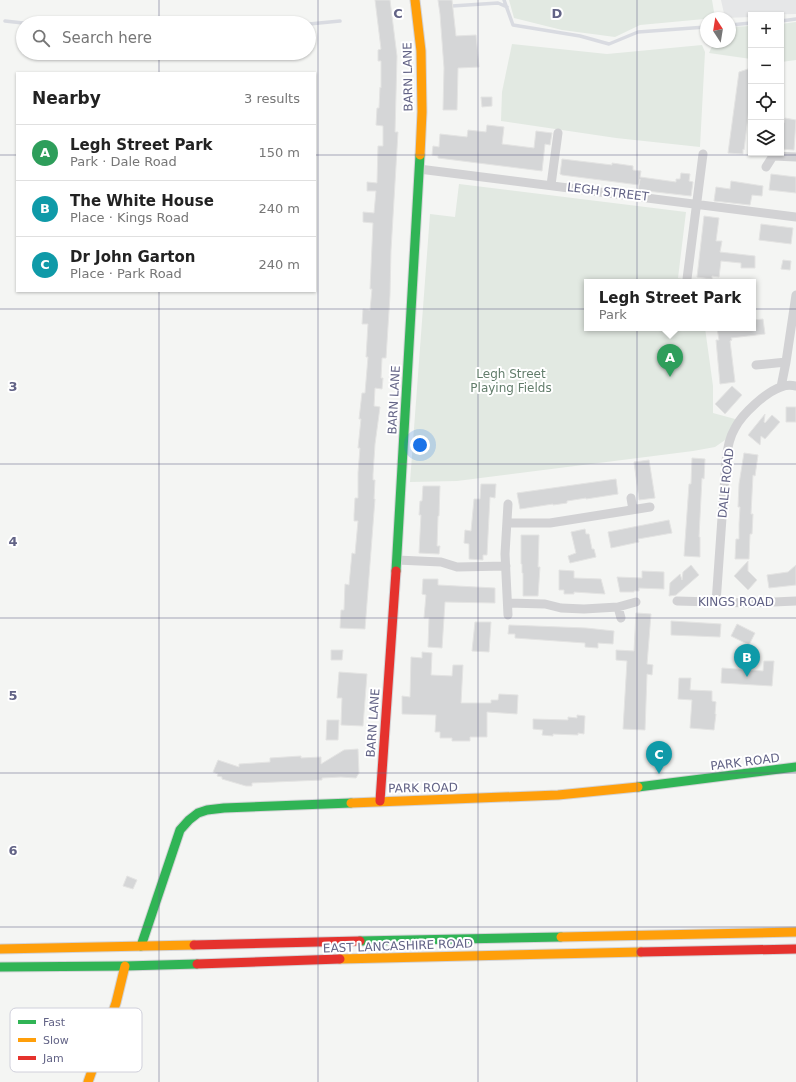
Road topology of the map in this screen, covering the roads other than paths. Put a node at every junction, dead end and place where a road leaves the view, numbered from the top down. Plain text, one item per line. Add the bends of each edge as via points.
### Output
1 (415, 0) edge
2 (558, 133) dead end
3 (703, 154) dead end
4 (784, 155) edge
5 (772, 156) edge
6 (796, 157) edge
7 (766, 167) dead end
8 (419, 169) junction
9 (551, 185) junction
10 (697, 204) junction
11 (796, 216) edge
12 (687, 279) dead end
13 (796, 295) edge
14 (786, 362) junction
15 (756, 365) dead end
16 (781, 386) junction
17 (796, 386) edge
18 (631, 498) dead end
19 (508, 504) dead end
20 (650, 507) dead end
21 (633, 510) junction
22 (508, 522) junction
23 (397, 560) junction
24 (506, 566) junction
25 (677, 601) dead end
26 (796, 601) edge
27 (636, 602) dead end
28 (508, 603) junction
29 (716, 603) junction
30 (618, 607) junction
31 (508, 615) dead end
32 (621, 618) dead end
33 (796, 767) edge
34 (380, 801) junction
35 (796, 932) edge
36 (141, 946) junction
37 (0, 949) edge
38 (796, 949) edge
39 (125, 966) junction
40 (0, 967) edge
41 (114, 1008) edge
42 (92, 1072) edge
43 (88, 1082) edge

1 - 8 main road, BARN LANE via 421,51 422,112
2 - 9 street
3 - 10 street
4 - 6 street
5 - 7 street
8 - 9 street, LEGH STREET
8 - 23 main road, BARN LANE
9 - 10 street, LEGH STREET
10 - 11 street, LEGH STREET
10 - 12 street
13 - 14 street
14 - 15 street
14 - 16 street
16 - 17 street
16 - 29 street, DALE ROAD via 745,413 731,438 726,461
18 - 21 street
19 - 22 street
20 - 21 street
21 - 22 street via 550,523
22 - 24 street
23 - 24 street via 457,566
23 - 34 main road, BARN LANE
24 - 28 street
25 - 29 street, KINGS ROAD
26 - 29 street, KINGS ROAD
27 - 30 street
28 - 30 street via 584,609
28 - 31 street
30 - 32 street
33 - 34 main road, PARK ROAD via 558,796
34 - 36 main road, PARK ROAD via 220,808 201,812 180,830
35 - 36 main road, EAST LANCASHIRE ROAD
36 - 37 main road, EAST LANCASHIRE ROAD
38 - 39 main road, EAST LANCASHIRE ROAD
39 - 40 main road, EAST LANCASHIRE ROAD
39 - 41 main road
42 - 43 main road

